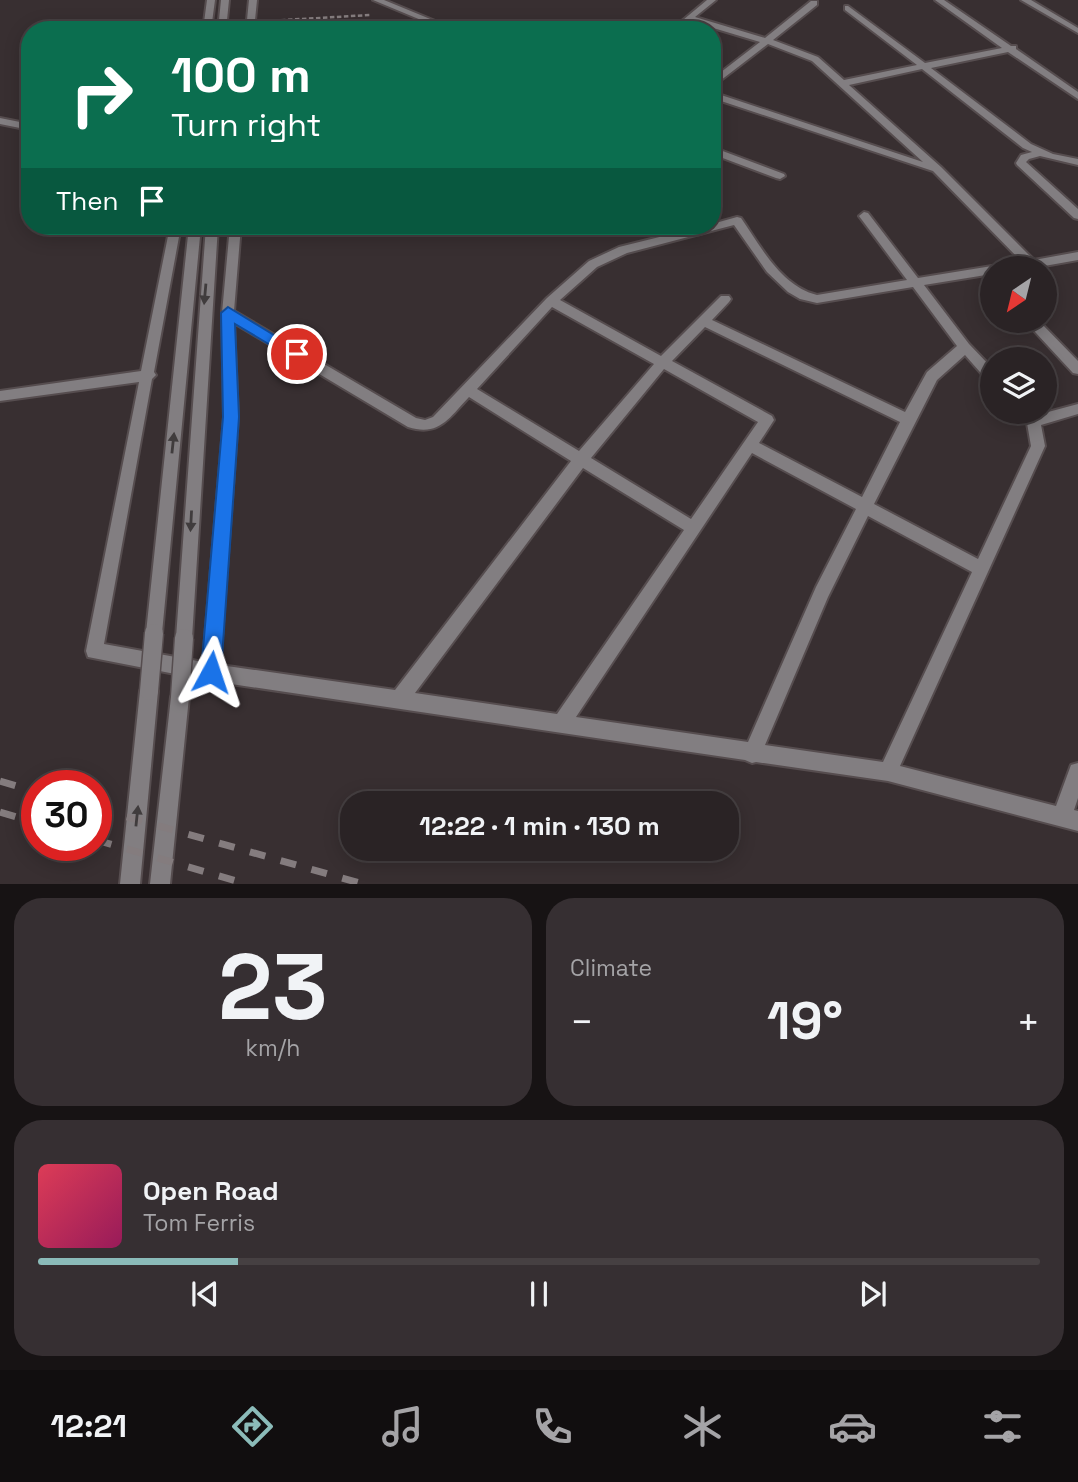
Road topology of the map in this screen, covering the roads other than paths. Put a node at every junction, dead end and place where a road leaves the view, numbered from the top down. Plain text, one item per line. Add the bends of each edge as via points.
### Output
1 (211, 0) edge
2 (225, 0) edge
3 (234, 0) edge
4 (254, 0) edge
5 (377, 0) edge
6 (712, 0) edge
7 (939, 0) edge
8 (1025, 0) edge
9 (814, 3) dead end
10 (848, 8) dead end
11 (689, 18) junction
12 (208, 21) edge
13 (223, 21) edge
14 (233, 21) edge
15 (251, 21) edge
16 (431, 21) edge
17 (686, 21) edge
18 (700, 21) edge
19 (721, 27) edge
20 (1078, 32) edge
21 (767, 40) junction
22 (1013, 48) junction
23 (925, 66) junction
24 (721, 77) edge
25 (843, 83) junction
26 (1078, 96) edge
27 (721, 98) edge
28 (0, 121) edge
29 (21, 125) edge
30 (721, 153) edge
31 (1040, 153) junction
32 (1078, 162) edge
33 (937, 169) junction
34 (780, 176) dead end
35 (1078, 215) edge
36 (864, 216) dead end
37 (721, 223) edge
38 (173, 235) edge
39 (194, 235) edge
40 (211, 235) edge
41 (234, 235) edge
42 (667, 235) edge
43 (1023, 256) edge
44 (1078, 256) edge
45 (1057, 260) edge
46 (980, 275) edge
47 (914, 283) junction
48 (726, 299) dead end
49 (551, 301) junction
50 (228, 313) junction
51 (704, 321) junction
52 (1043, 333) edge
53 (965, 347) junction
54 (662, 363) junction
55 (980, 363) edge
56 (1078, 369) edge
57 (149, 374) junction
58 (468, 390) junction
59 (0, 396) edge
60 (1078, 409) edge
61 (1057, 412) edge
62 (908, 420) junction
63 (1032, 424) edge
64 (751, 445) junction
65 (582, 459) junction
66 (865, 506) junction
67 (695, 529) junction
68 (982, 569) junction
69 (211, 672) junction
70 (399, 700) junction
71 (560, 725) junction
72 (752, 754) junction
73 (888, 772) junction
74 (1078, 772) edge
75 (1070, 819) edge
76 (130, 884) edge
77 (160, 884) edge

1 - 12 street
2 - 13 street
3 - 14 street
4 - 15 street
5 - 16 street
6 - 11 street
7 - 22 street
8 - 20 street
9 - 21 street
10 - 23 street
11 - 17 street
11 - 18 street
19 - 21 street
21 - 24 street
21 - 25 street via 802,52
22 - 23 street
22 - 26 street
23 - 25 street
23 - 31 street
25 - 33 street
27 - 33 street
28 - 29 street
30 - 34 street
31 - 32 street
31 - 35 street via 1021,163
33 - 43 street
36 - 47 street
37 - 47 street via 737,221 789,288 804,298
38 - 57 street
76 -> 39 street, bridge
40 -> 77 street, bridge via 180,697
41 - 50 street
42 - 49 street via 593,264
44 - 45 street
46 - 47 street
47 - 53 street
48 - 51 street
49 - 54 street
49 - 58 street
50 - 58 street via 413,423 426,426 438,421
50 - 69 street via 231,417
51 - 54 street
51 - 62 street
52 - 56 street
53 - 55 street
53 - 62 street via 932,376
54 - 64 street via 767,420
54 - 65 street
57 - 59 street
57 - 69 street via 94,651
58 - 65 street
60 - 61 street
62 - 66 street
63 - 68 street via 1038,446
64 - 66 street
64 - 67 street
65 - 67 street
65 - 70 street
66 - 68 street
66 - 72 street via 821,592
67 - 71 street
68 - 73 street
69 - 70 street
70 - 71 street
71 - 72 street
72 - 73 street
73 - 75 street
74 - 75 street

